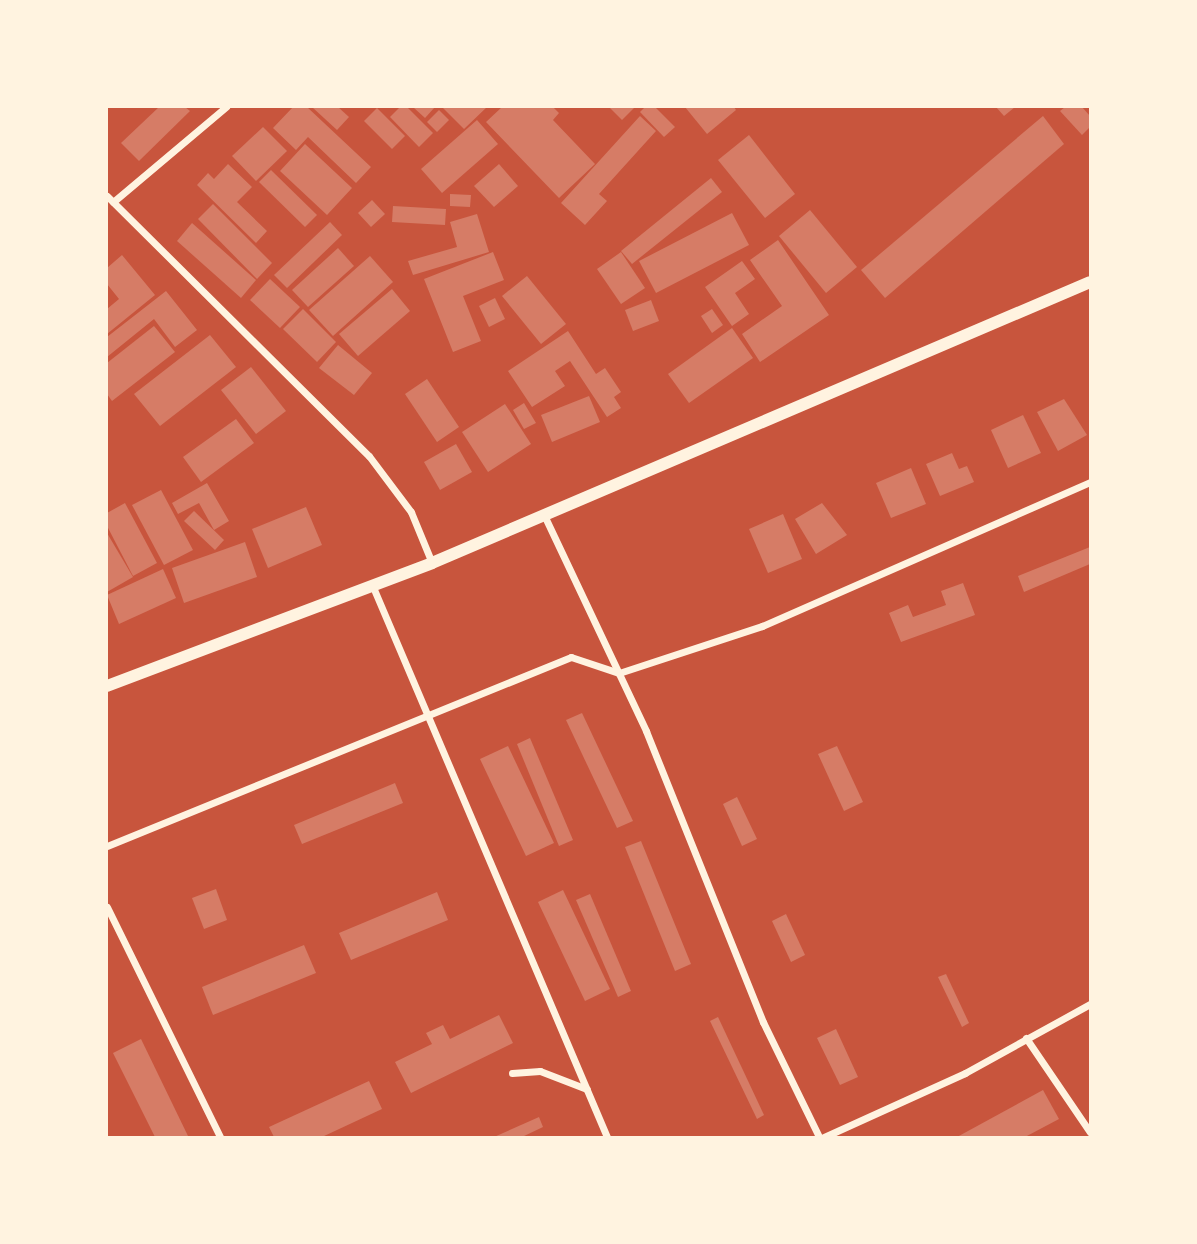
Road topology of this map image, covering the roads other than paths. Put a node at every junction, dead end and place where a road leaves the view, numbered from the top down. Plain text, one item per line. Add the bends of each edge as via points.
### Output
1 (226, 107) edge
2 (110, 199) edge
3 (1090, 282) edge
4 (1090, 482) edge
5 (544, 515) junction
6 (432, 563) junction
7 (373, 587) junction
8 (620, 673) junction
9 (107, 686) edge
10 (429, 715) junction
11 (107, 846) edge
12 (107, 907) edge
13 (1090, 1004) edge
14 (1026, 1038) junction
15 (512, 1073) dead end
16 (587, 1089) junction
17 (1090, 1132) edge
18 (220, 1137) edge
19 (607, 1137) edge
20 (822, 1137) edge

1 - 2 street
2 - 6 street via 369,456 411,512
3 - 5 street
4 - 8 street via 762,626
5 - 6 street
5 - 8 street
6 - 7 street
7 - 9 street
7 - 10 street
8 - 10 street via 571,657
8 - 20 street via 763,1022
10 - 11 street
10 - 16 street
12 - 18 street
13 - 14 street
14 - 17 street
14 - 20 street via 965,1073
15 - 16 street via 540,1071
16 - 19 street

